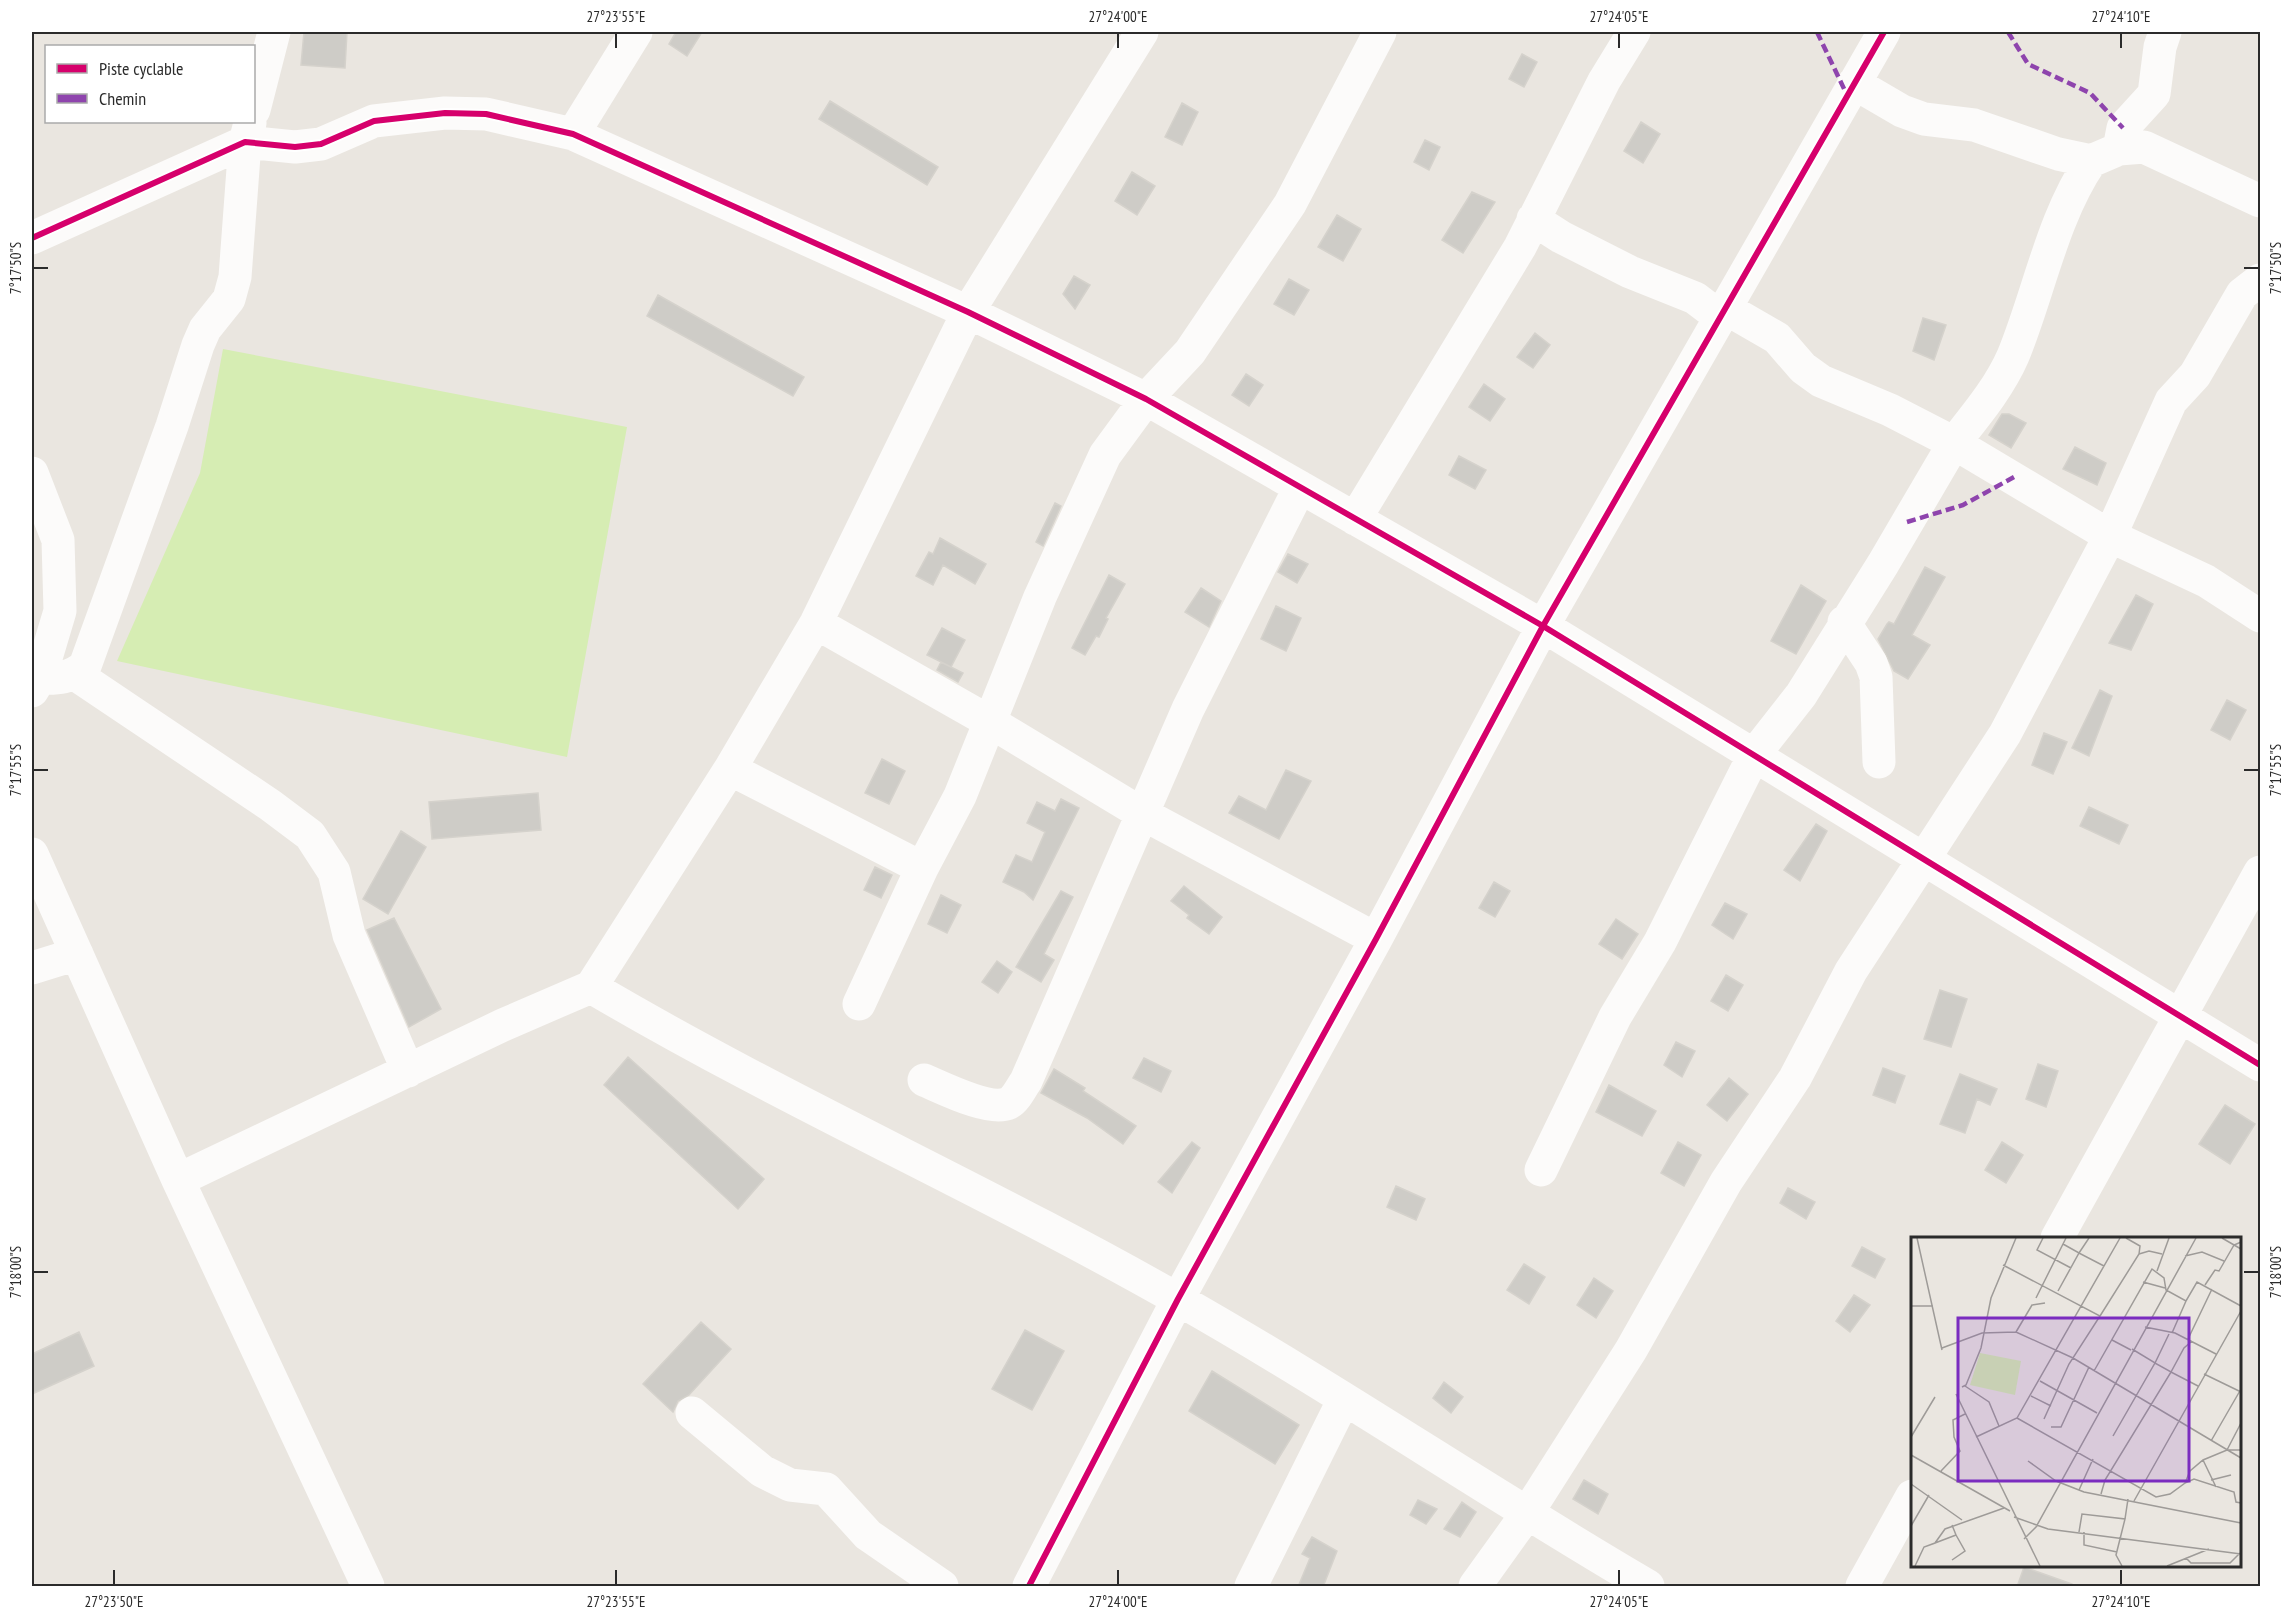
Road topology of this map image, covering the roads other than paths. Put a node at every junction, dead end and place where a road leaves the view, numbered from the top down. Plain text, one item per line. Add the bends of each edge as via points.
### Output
1 (274, 32) edge
2 (636, 32) edge
3 (1142, 32) edge
4 (1380, 32) edge
5 (1634, 32) edge
6 (1884, 32) edge
7 (2165, 32) edge
8 (1854, 83) junction
9 (255, 106) edge
10 (248, 132) edge
11 (573, 134) junction
12 (2105, 155) junction
13 (2260, 201) edge
14 (1533, 219) junction
15 (32, 238) edge
16 (2260, 280) edge
17 (1720, 302) junction
18 (968, 312) junction
19 (1146, 399) junction
20 (1954, 443) junction
21 (32, 473) edge
22 (1300, 488) junction
23 (1355, 519) junction
24 (2110, 536) junction
25 (2260, 616) edge
26 (1844, 622) junction
27 (816, 623) junction
28 (1543, 626) junction
29 (75, 674) junction
30 (36, 685) edge
31 (992, 723) junction
32 (1754, 755) junction
33 (1879, 762) dead end
34 (730, 769) junction
35 (1141, 813) junction
36 (32, 854) edge
37 (1924, 859) junction
38 (922, 868) junction
39 (2260, 872) edge
40 (1376, 939) junction
41 (77, 954) junction
42 (32, 968) edge
43 (591, 987) junction
44 (859, 1004) dead end
45 (2182, 1016) junction
46 (2260, 1065) edge
47 (408, 1071) junction
48 (924, 1080) dead end
49 (1541, 1170) dead end
50 (178, 1180) junction
51 (2058, 1237) edge
52 (1178, 1299) junction
53 (1344, 1399) junction
54 (692, 1413) dead end
55 (1911, 1498) edge
56 (1526, 1515) junction
57 (368, 1587) edge
58 (942, 1587) edge
59 (1029, 1587) edge
60 (1251, 1587) edge
61 (1475, 1587) edge
62 (1648, 1587) edge
63 (1862, 1587) edge

1 - 9 street
2 - 11 street
3 - 18 street
4 - 19 street via 1290,204 1190,352
5 - 14 street via 1604,81
6 - 8 street
7 - 12 street via 2154,94
8 - 12 street via 1924,119 1974,125 2058,154
8 - 17 street
10 - 11 street via 295,147 321,144 374,121 445,113 486,114
10 - 15 street
10 - 29 street via 230,299 205,329 198,345 85,666
11 - 18 street
12 - 13 street via 2131,146 2150,149
12 - 20 street via 2080,176 2012,358 1988,400
14 - 17 street via 1630,272
14 - 23 street via 1469,333
16 - 24 street via 2242,294 2195,375 2171,401
17 - 20 street via 1777,338 1803,368 1821,381
17 - 28 street
18 - 19 street
18 - 27 street
19 - 22 street
19 - 31 street via 1105,455 1040,597
20 - 24 street
20 - 26 street via 1879,572
21 - 30 street via 58,540 60,611
22 - 23 street
22 - 35 street via 1188,709
23 - 28 street
24 - 25 street via 2206,581
24 - 37 street via 2005,734
26 - 32 street via 1801,695
26 - 33 street via 1876,677
27 - 31 street
27 - 34 street
28 - 32 street
28 - 40 street
29 - 30 street
29 - 47 street via 310,835 334,872 349,935
31 - 35 street
31 - 38 street
32 - 37 street
32 - 49 street via 1660,942 1615,1017
34 - 38 street
34 - 43 street
35 - 40 street
35 - 48 street via 1026,1081 1011,1102 988,1104
36 - 41 street
37 - 45 street
37 - 56 street via 1851,971 1795,1078 1726,1182 1631,1350
38 - 44 street
39 - 45 street
40 - 52 street
41 - 42 street
41 - 50 street
43 - 47 street
43 - 52 street
45 - 46 street
45 - 51 street
47 - 50 street
50 - 57 street
52 - 53 street
52 - 59 street
53 - 56 street
53 - 60 street
54 - 58 street via 771,1476 790,1485 826,1489 868,1535
55 - 63 street
56 - 61 street
56 - 62 street

